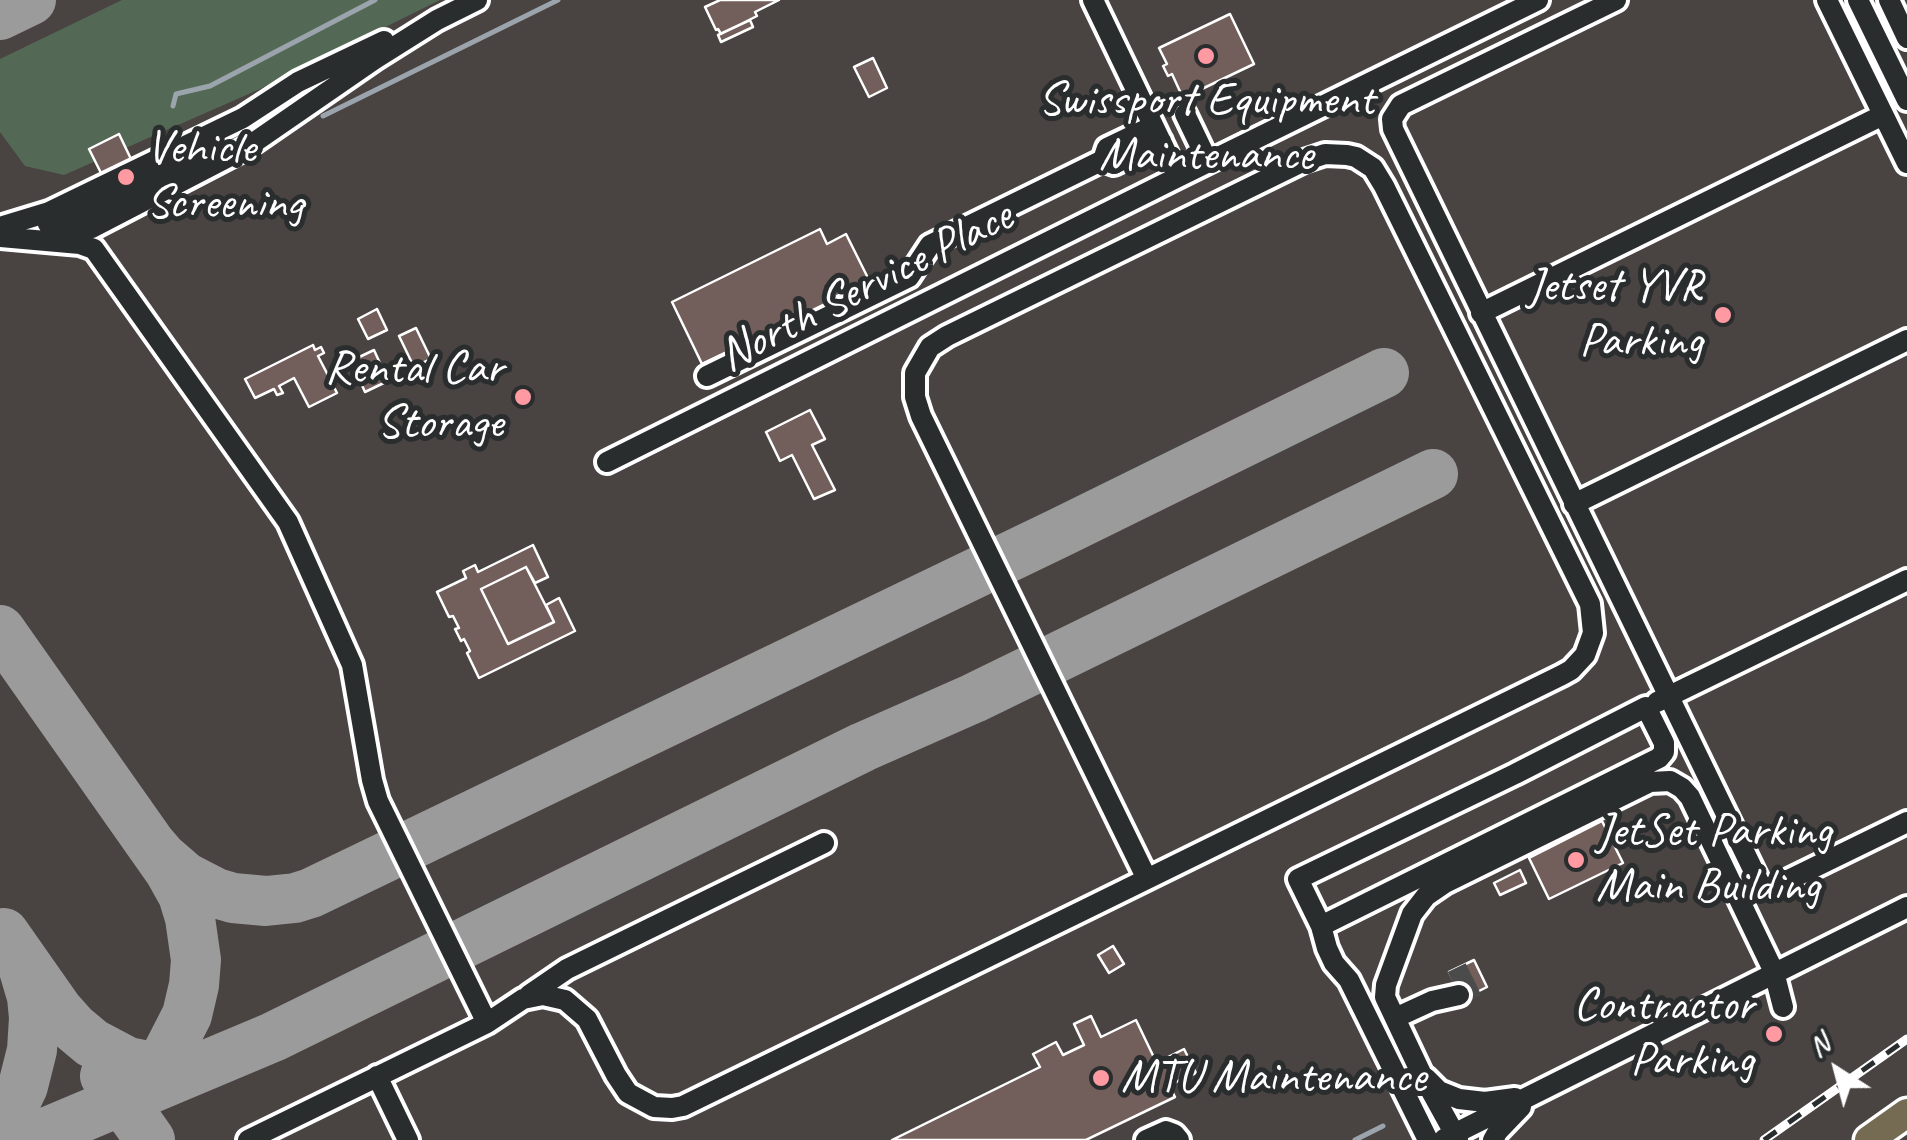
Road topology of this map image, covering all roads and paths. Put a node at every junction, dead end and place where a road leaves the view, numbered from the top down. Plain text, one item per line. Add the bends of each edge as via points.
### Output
1 (477, 0) edge
2 (1093, 0) edge
3 (1538, 0) edge
4 (1616, 0) edge
5 (1827, 0) edge
6 (1888, 0) edge
7 (1861, 6) edge
8 (437, 20) junction
9 (1907, 38) edge
10 (1906, 96) edge
11 (1186, 114) dead end
12 (1883, 114) junction
13 (1157, 134) junction
14 (1208, 162) junction
15 (1907, 162) edge
16 (1178, 176) junction
17 (0, 228) edge
18 (0, 237) edge
19 (37, 240) junction
20 (1481, 313) junction
21 (1907, 340) edge
22 (707, 376) dead end
23 (607, 462) dead end
24 (1574, 504) junction
25 (1907, 580) edge
26 (1668, 697) junction
27 (1646, 707) junction
28 (1712, 786) junction
29 (1690, 797) junction
30 (1907, 822) edge
31 (819, 846) dead end
32 (1148, 878) junction
33 (1907, 907) edge
34 (1321, 926) junction
35 (1774, 972) junction
36 (1456, 988) tunnel mouth
37 (523, 999) junction
38 (1783, 1006) dead end
39 (1394, 1018) junction
40 (487, 1022) junction
41 (1421, 1073) junction
42 (378, 1076) junction
43 (1532, 1096) junction
44 (320, 1105) junction
45 (1907, 1113) edge
46 (1452, 1138) edge
47 (248, 1140) edge
48 (288, 1140) edge
49 (408, 1140) edge
50 (1146, 1140) edge
51 (1179, 1140) edge
52 (1428, 1140) edge
53 (1494, 1140) edge
54 (1869, 1140) edge

1 - 8 street
2 - 13 street
3 - 14 street, North Service Place
4 - 20 street via 1394,113 1393,129
5 - 12 street
6 - 7 street
6 - 9 street
7 - 10 street
8 - 17 street via 298,82 243,118 48,212
8 - 19 street via 171,190 92,228
11 - 14 street
12 - 15 street
12 - 20 street
13 - 16 street
13 - 22 street via 1114,164 1102,160 930,245 909,277
14 - 16 street, North Service Place
16 - 23 street, North Service Place
18 - 19 street
19 - 40 street via 94,249 288,522 352,665 378,801
20 - 24 street
21 - 24 street
24 - 26 street
25 - 26 street
26 - 27 street
26 - 28 street
27 - 34 street via 1664,743 1659,758
27 - 34 street via 1298,879
28 - 29 street
28 - 30 street via 1766,888
29 - 35 street
29 - 39 street via 1670,781 1650,782 1433,890 1412,914 1386,985
31 - 37 street via 567,969
32 - 32 street via 1562,675 1580,662 1594,634 1590,604 1384,186 1373,168 1347,154 1304,161 947,336 930,348 915,373 921,416
32 - 37 street via 672,1108 628,1093 574,1006 543,995
33 - 35 street
34 - 52 street via 1338,943 1349,980
35 - 38 street
35 - 43 street
36 - 39 street
37 - 40 street
39 - 41 street
40 - 42 street
41 - 43 street via 1440,1090 1471,1101
41 - 46 street
42 - 44 street
42 - 49 street
43 - 46 street
43 - 53 street
44 - 47 street
44 - 48 street
45 - 54 main road
50 - 51 street via 1166,1132

